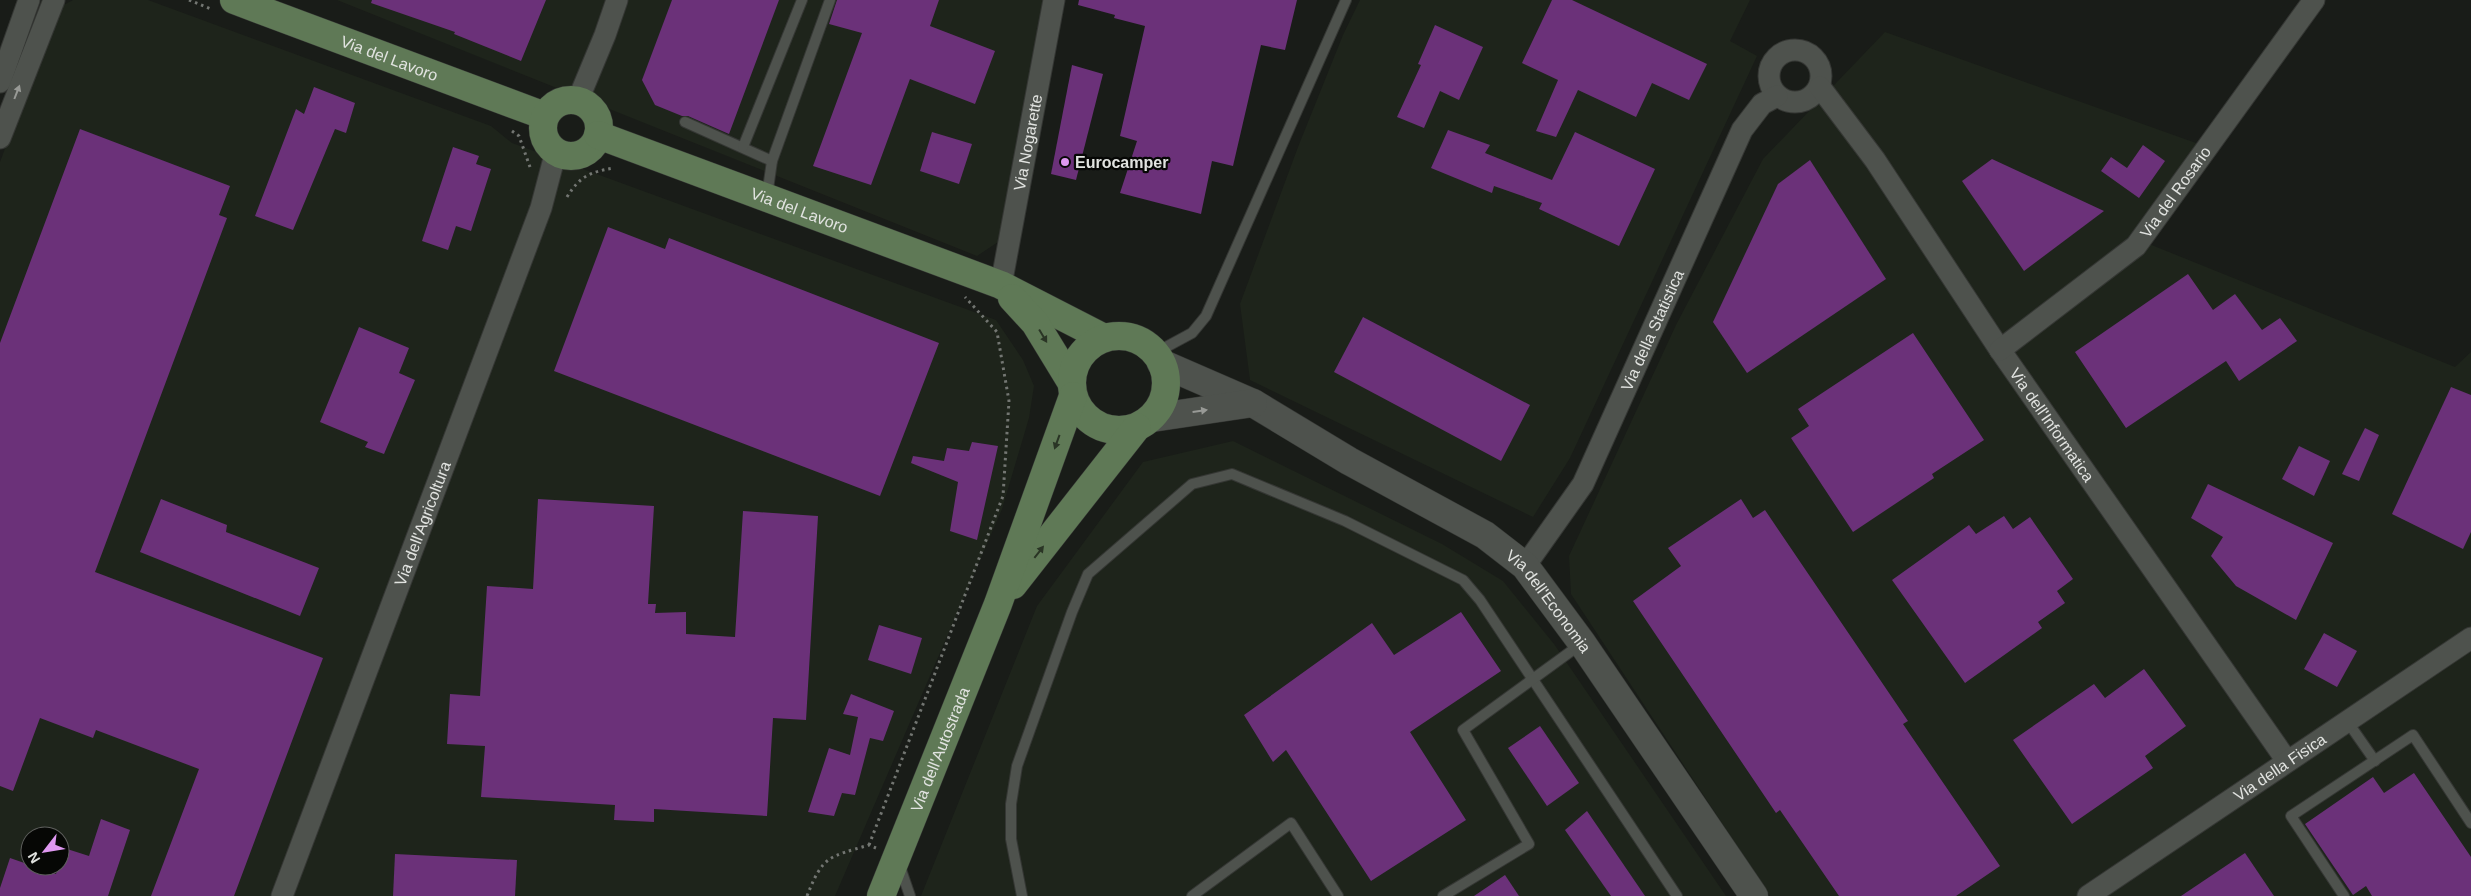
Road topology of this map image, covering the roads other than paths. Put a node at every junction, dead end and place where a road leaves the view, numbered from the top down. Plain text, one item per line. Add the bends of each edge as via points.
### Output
1 (30, 0) edge
2 (54, 0) edge
3 (234, 0) edge
4 (617, 0) edge
5 (802, 0) edge
6 (830, 0) edge
7 (1054, 0) edge
8 (1346, 0) edge
9 (2314, 0) edge
10 (0, 82) edge
11 (1820, 87) junction
12 (1778, 96) junction
13 (578, 100) junction
14 (546, 116) junction
15 (685, 122) dead end
16 (598, 134) junction
17 (0, 138) edge
18 (743, 147) junction
19 (556, 151) junction
20 (772, 161) junction
21 (767, 197) junction
22 (1001, 285) junction
23 (1104, 338) junction
24 (2000, 350) junction
25 (1158, 358) junction
26 (1072, 389) junction
27 (1253, 403) junction
28 (1144, 422) junction
29 (1525, 566) junction
30 (998, 604) junction
31 (2471, 638) edge
32 (1582, 643) junction
33 (1533, 679) junction
34 (2347, 721) junction
35 (2287, 761) junction
36 (2375, 761) junction
37 (2471, 823) edge
38 (897, 858) junction
39 (282, 896) edge
40 (881, 896) edge
41 (910, 896) edge
42 (1022, 896) edge
43 (1192, 896) edge
44 (1338, 896) edge
45 (1443, 896) edge
46 (1677, 896) edge
47 (1754, 896) edge
48 (2088, 896) edge
49 (2344, 896) edge

1 - 10 street
17 -> 2 street
3 - 14 main road, Via del Lavoro
4 - 13 street
5 - 18 lane
6 - 20 lane
7 - 22 street, Via Nogarette
8 - 25 lane via 1206,316 1192,332
9 - 24 street, Via del Rosario via 2136,246
11 - 12 street via 1809,99 1801,102
11 - 12 street via 1821,70 1813,56 1790,50 1782,53 1771,65 1769,82
11 - 24 street, Via dell'Informatica via 1875,160
12 - 29 street, Via della Statistica via 1762,104 1742,130 1583,484
13 - 14 main road via 555,104
13 - 16 main road via 597,117
14 - 19 main road via 543,123 545,139
15 - 18 lane
16 - 19 main road via 595,142 581,154 564,155
16 - 21 main road, Via del Lavoro
18 - 20 lane
19 - 39 street, Via dell'Agricoltura via 541,208
20 - 21 lane
21 - 22 main road, Via del Lavoro
22 - 23 main road, Via del Lavoro
22 -> 26 main road, Via del Lavoro via 1035,323
23 - 25 main road via 1132,338 1145,344
23 - 26 main road, Via dell'Autostrada via 1080,355 1074,368
24 - 35 street, Via dell'Informatica
25 - 27 main road, Via dell'Economia
25 - 28 main road, Via dell'Autostrada via 1166,377 1166,392 1160,406
26 - 28 main road via 1080,410 1091,422 1105,429 1121,431
26 -> 30 main road, Via dell'Autostrada
28 -> 27 main road
27 - 29 main road, Via dell'Economia via 1349,461 1485,535
30 -> 28 main road, Via dell'Autostrada
29 - 32 main road, Via dell'Economia
30 - 38 main road, Via dell'Autostrada
31 - 34 street, Via della Fisica
32 - 33 lane
32 - 47 main road, Via dell'Economia
33 - 42 lane via 1463,580 1345,521 1232,474 1192,484 1088,574 1072,612 1017,766 1011,804 1011,839
33 - 45 lane via 1463,730 1529,844
33 - 46 lane
34 - 35 street, Via della Fisica
34 - 36 lane
35 - 48 street, Via della Fisica
36 - 37 lane via 2413,736
36 - 49 lane via 2291,816
38 - 40 main road, Via dell'Autostrada
38 - 41 lane
43 - 44 lane via 1291,823

